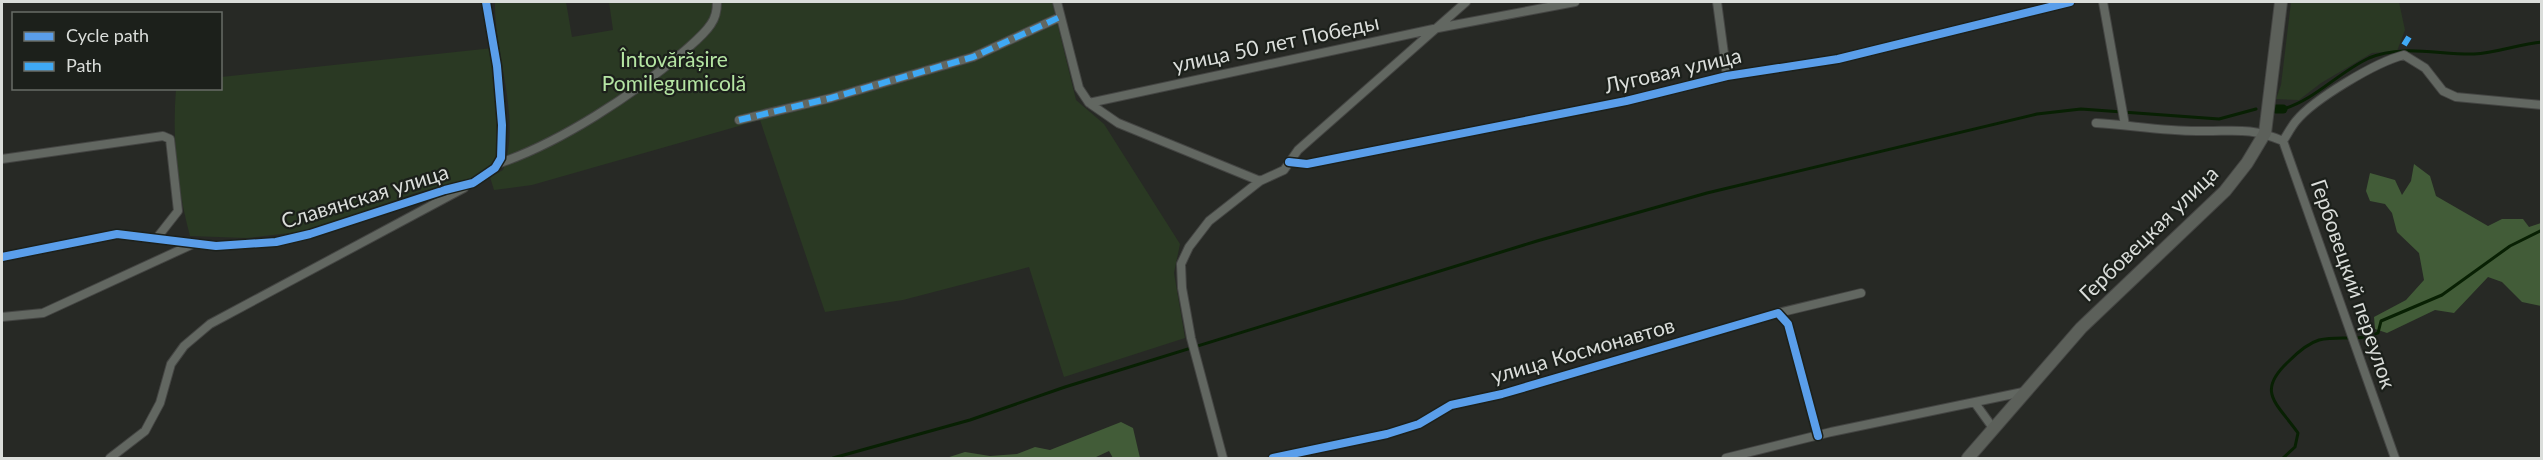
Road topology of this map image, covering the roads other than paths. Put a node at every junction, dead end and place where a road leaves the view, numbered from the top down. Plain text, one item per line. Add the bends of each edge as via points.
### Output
1 (486, 2) edge
2 (717, 2) edge
3 (1060, 2) edge
4 (1466, 2) edge
5 (1575, 2) edge
6 (1717, 2) edge
7 (2067, 2) edge
8 (2103, 2) edge
9 (2281, 2) edge
10 (1060, 17) junction
11 (1438, 28) junction
12 (1727, 76) junction
13 (1089, 103) junction
14 (2541, 105) edge
15 (739, 120) dead end
16 (2096, 123) dead end
17 (2125, 125) junction
18 (2265, 133) junction
19 (2283, 141) junction
20 (2, 159) edge
21 (1290, 162) junction
22 (500, 163) junction
23 (1260, 181) junction
24 (473, 183) junction
25 (156, 239) junction
26 (195, 243) junction
27 (2, 257) edge
28 (1861, 293) dead end
29 (1778, 313) junction
30 (2, 317) edge
31 (2023, 392) junction
32 (1975, 403) junction
33 (1993, 428) junction
34 (1818, 436) junction
35 (110, 459) edge
36 (1223, 459) edge
37 (1273, 459) edge
38 (1726, 459) edge
39 (1968, 459) edge
40 (2395, 459) edge

1 - 22 street via 498,78
2 - 22 street, Славянская улица via 715,16 706,31 641,86 551,139
3 - 10 street
4 - 11 street
5 - 11 street, улица 50 лет Победы
6 - 12 street
7 - 12 street, Луговая улица via 1838,59
8 - 17 street
9 - 18 street, Гербовецкая улица
10 - 13 street via 1079,88
10 - 15 street via 974,57
11 - 13 street, улица 50 лет Победы
11 - 21 street via 1298,150
12 - 21 street, Луговая улица via 1307,164
13 - 23 street via 1118,123
14 - 19 street via 2456,97 2443,91 2425,68 2404,55 2377,65 2330,94 2296,120
16 - 17 street
17 - 18 street
18 - 19 street
18 - 31 street, Гербовецкая улица via 2225,191 2081,328
19 - 40 street, Гербовецкий переулок
20 - 25 street via 163,136 170,140 178,211
21 - 23 street via 1284,170
22 - 24 street, Славянская улица
23 - 36 street via 1209,221 1181,264 1191,338
24 - 26 street, Славянская улица via 276,243
24 - 35 street via 210,324 184,346 171,364 160,403 145,431
25 - 26 street, Славянская улица
25 - 27 street, Славянская улица via 117,234
26 - 30 street via 43,313
28 - 29 street, улица Космонавтов
29 - 34 street via 1788,324
29 - 37 street, улица Космонавтов via 1502,394 1450,405 1419,424 1388,434
31 - 32 street
31 - 33 street, Гербовецкая улица
32 - 33 street
32 - 34 street
33 - 39 street, Гербовецкая улица
34 - 38 street

